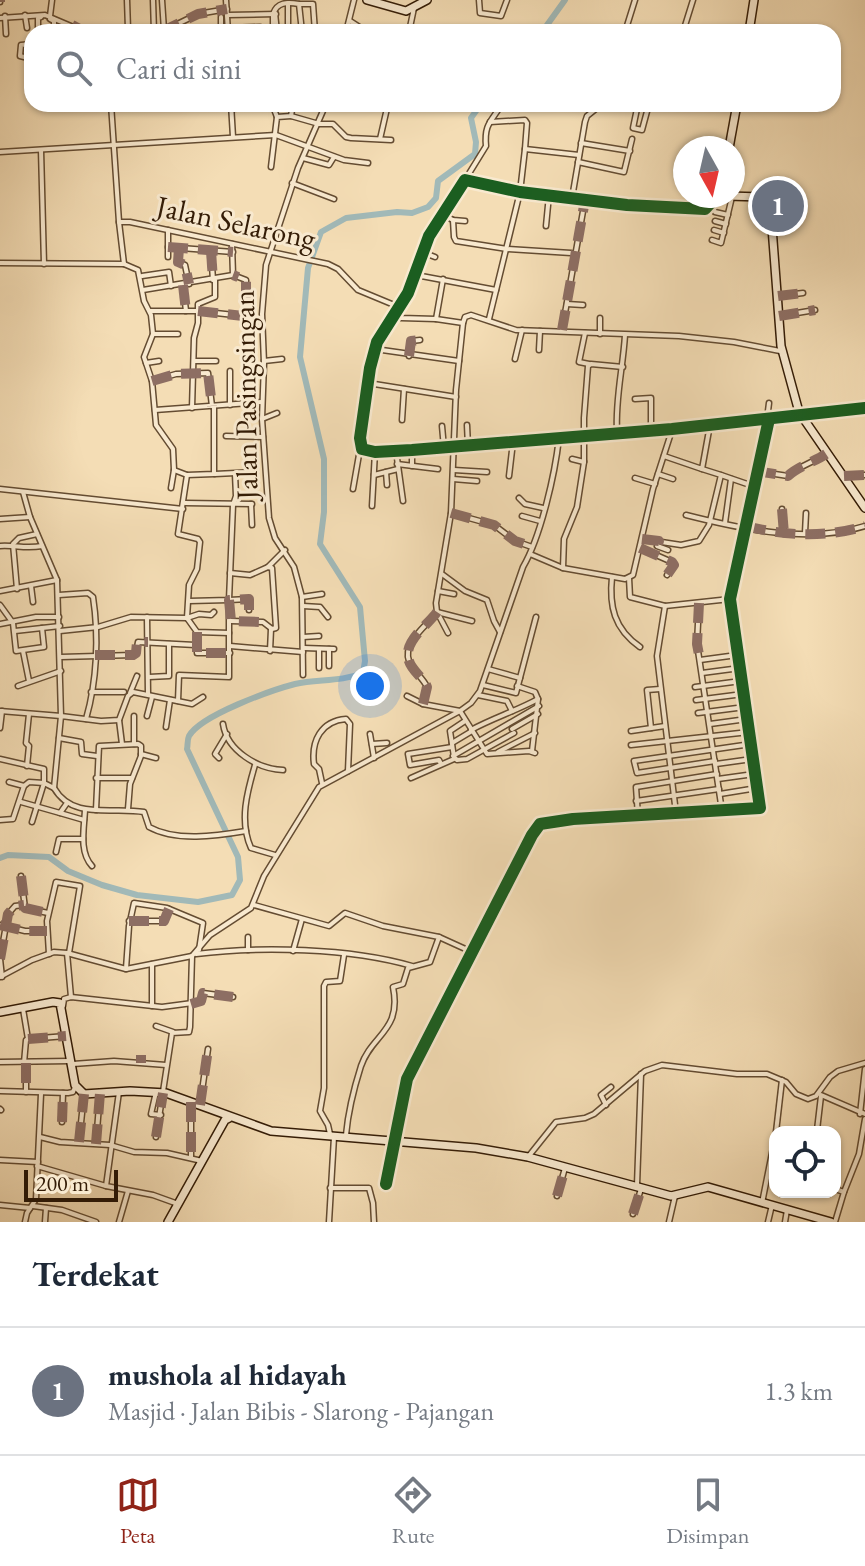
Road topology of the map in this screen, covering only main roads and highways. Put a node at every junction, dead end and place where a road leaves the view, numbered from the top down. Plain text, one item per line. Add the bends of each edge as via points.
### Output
1 (367, 0) edge
2 (427, 0) edge
3 (754, 0) edge
4 (750, 24) edge
5 (736, 112) edge
6 (731, 136) edge
7 (745, 197) edge
8 (865, 508) edge
9 (0, 1012) edge
10 (226, 1118) junction
11 (168, 1222) edge
12 (833, 1222) edge

1 - 2 main road via 403,10
3 - 4 main road
5 - 6 main road
7 - 8 main road via 769,199 783,352 801,416
9 - 10 main road via 60,1003 75,1085 83,1094 160,1093
10 - 11 main road
10 - 12 main road via 274,1132 528,1157 675,1196 708,1187

